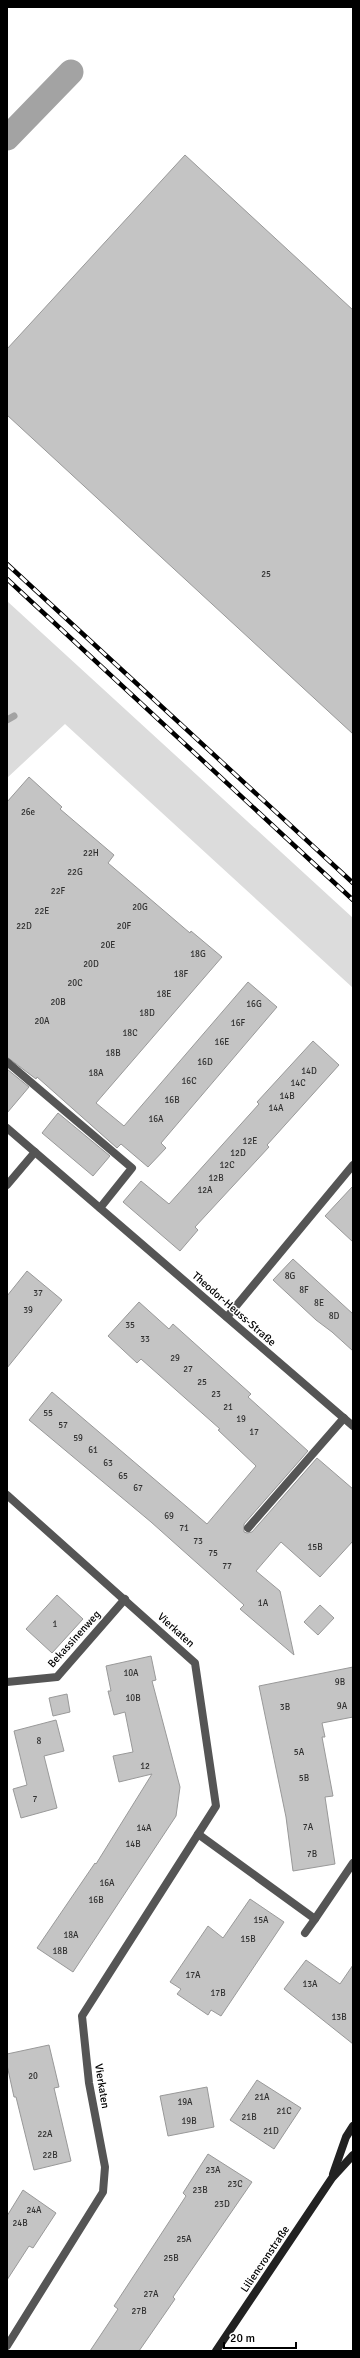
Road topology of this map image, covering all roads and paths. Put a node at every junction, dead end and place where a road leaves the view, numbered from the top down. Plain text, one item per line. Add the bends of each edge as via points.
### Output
1 (7, 1062) edge
2 (7, 1128) edge
3 (35, 1152) junction
4 (353, 1166) edge
5 (7, 1185) edge
6 (100, 1208) junction
7 (227, 1317) junction
8 (344, 1418) junction
9 (353, 1426) edge
10 (7, 1495) edge
11 (248, 1528) dead end
12 (125, 1599) junction
13 (7, 1682) edge
14 (198, 1834) junction
15 (353, 1863) edge
16 (315, 1919) junction
17 (305, 1933) dead end
18 (353, 2126) edge
19 (353, 2155) edge
20 (332, 2178) junction
21 (7, 2346) edge
22 (216, 2351) edge

1 - 6 street via 132,1168
2 - 3 street, Theodor-Heuss-Straße
3 - 5 street
3 - 6 street, Theodor-Heuss-Straße
4 - 7 street
6 - 7 street, Theodor-Heuss-Straße
7 - 8 street, Theodor-Heuss-Straße
8 - 9 street, Theodor-Heuss-Straße
8 - 11 street
10 - 12 street, Vierkaten
12 - 13 street, Bekassinenweg via 57,1677
12 - 14 street, Vierkaten via 196,1663 216,1806
14 - 16 street
14 - 21 street, Vierkaten via 82,2016 89,2083 105,2167 104,2192
15 - 16 street
16 - 17 street
18 - 20 street, Liliencronstraße via 346,2137
19 - 20 street, Liliencronstraße
20 - 22 street, Liliencronstraße

